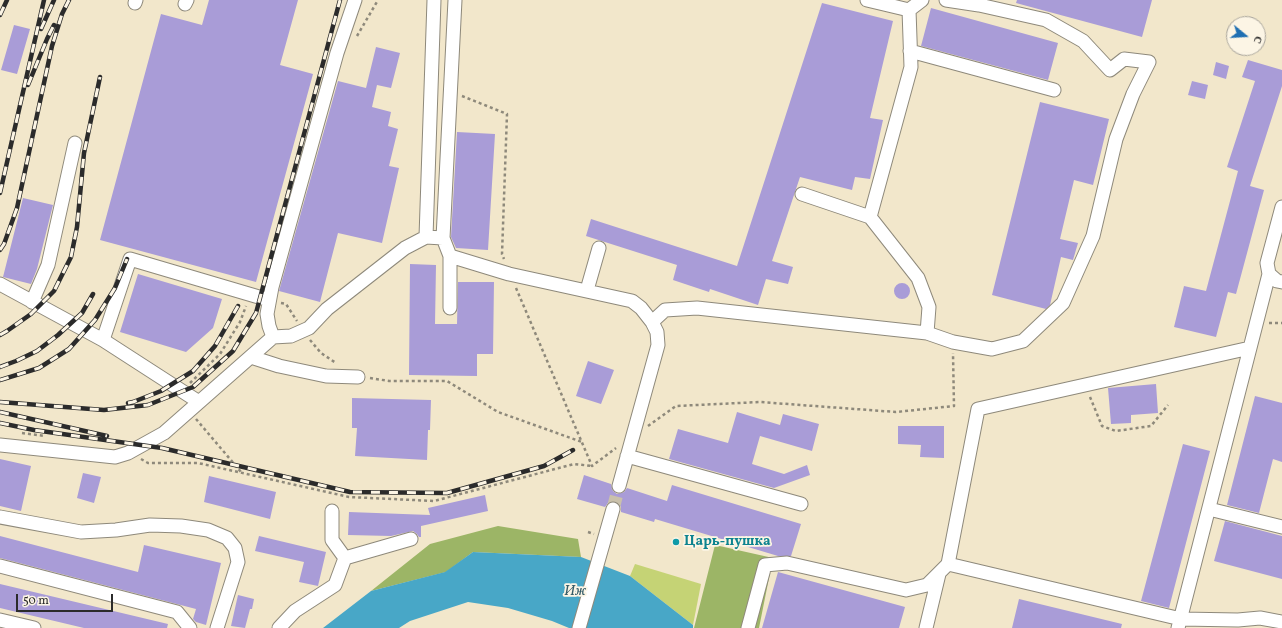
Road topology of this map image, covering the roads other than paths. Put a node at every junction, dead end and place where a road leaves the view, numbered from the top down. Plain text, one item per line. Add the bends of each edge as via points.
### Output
1 (355, 0) edge
2 (434, 0) edge
3 (455, 0) edge
4 (867, 0) edge
5 (922, 0) edge
6 (946, 0) edge
7 (909, 10) junction
8 (910, 51) junction
9 (1054, 90) dead end
10 (75, 143) dead end
11 (802, 194) dead end
12 (1282, 207) edge
13 (870, 217) junction
14 (426, 237) junction
15 (444, 238) junction
16 (599, 248) dead end
17 (450, 256) junction
18 (1269, 274) junction
19 (1282, 282) edge
20 (0, 284) edge
21 (587, 290) junction
22 (269, 300) junction
23 (32, 302) junction
24 (450, 308) dead end
25 (652, 322) junction
26 (927, 333) junction
27 (273, 337) junction
28 (103, 340) junction
29 (1250, 348) junction
30 (251, 357) junction
31 (358, 377) road end
32 (199, 402) junction
33 (0, 445) edge
34 (627, 456) junction
35 (619, 486) tunnel mouth
36 (801, 504) dead end
37 (613, 509) tunnel mouth
38 (1209, 509) junction
39 (332, 511) dead end
40 (0, 517) edge
41 (1282, 527) edge
42 (411, 539) dead end
43 (345, 558) junction
44 (0, 566) edge
45 (943, 568) junction
46 (0, 620) edge
47 (1282, 622) edge
48 (1180, 623) edge
49 (34, 628) edge
50 (190, 628) edge
51 (217, 628) edge
52 (279, 628) edge
53 (579, 628) edge
54 (748, 628) edge
55 (926, 628) edge

1 - 22 street via 337,53
2 - 14 street
3 - 15 street
4 - 7 street
5 - 7 street
6 - 26 street via 1046,20 1082,41 1110,70 1124,59 1149,62 1133,94 1116,139 1093,236 1063,303 1023,341 992,349 952,342
7 - 8 street
8 - 9 street
8 - 13 street via 911,68
10 - 23 street via 48,265
11 - 13 street
12 - 18 street via 1267,262
13 - 26 street via 918,278 929,307
14 - 15 street
14 - 27 street via 405,248 327,309 309,328 291,336
15 - 17 street
16 - 21 street
17 - 21 street via 510,274
17 - 24 street
18 - 19 street
18 - 29 street
20 - 23 street
21 - 25 street via 632,301
22 - 27 street via 266,314
22 - 28 street via 130,259
23 - 28 street
25 - 26 street via 665,310 697,308
25 - 34 street via 657,332 658,345
27 - 30 street
28 - 32 street
29 - 38 street
29 - 45 street via 978,409
30 - 31 street via 326,376
30 - 32 street
32 - 33 street via 164,433 128,453 115,457
34 - 35 street
34 - 36 street
37 - 53 street
38 - 41 street
38 - 48 street
39 - 43 street via 332,540
40 - 51 street via 80,532 150,525 181,526 208,530 227,538 235,548 238,562
42 - 43 street
43 - 52 street via 335,585 295,611
44 - 50 street via 177,612
45 - 48 street
45 - 54 street via 928,585 906,590 786,563 765,565
45 - 55 street
46 - 49 street
47 - 48 street via 1260,618

